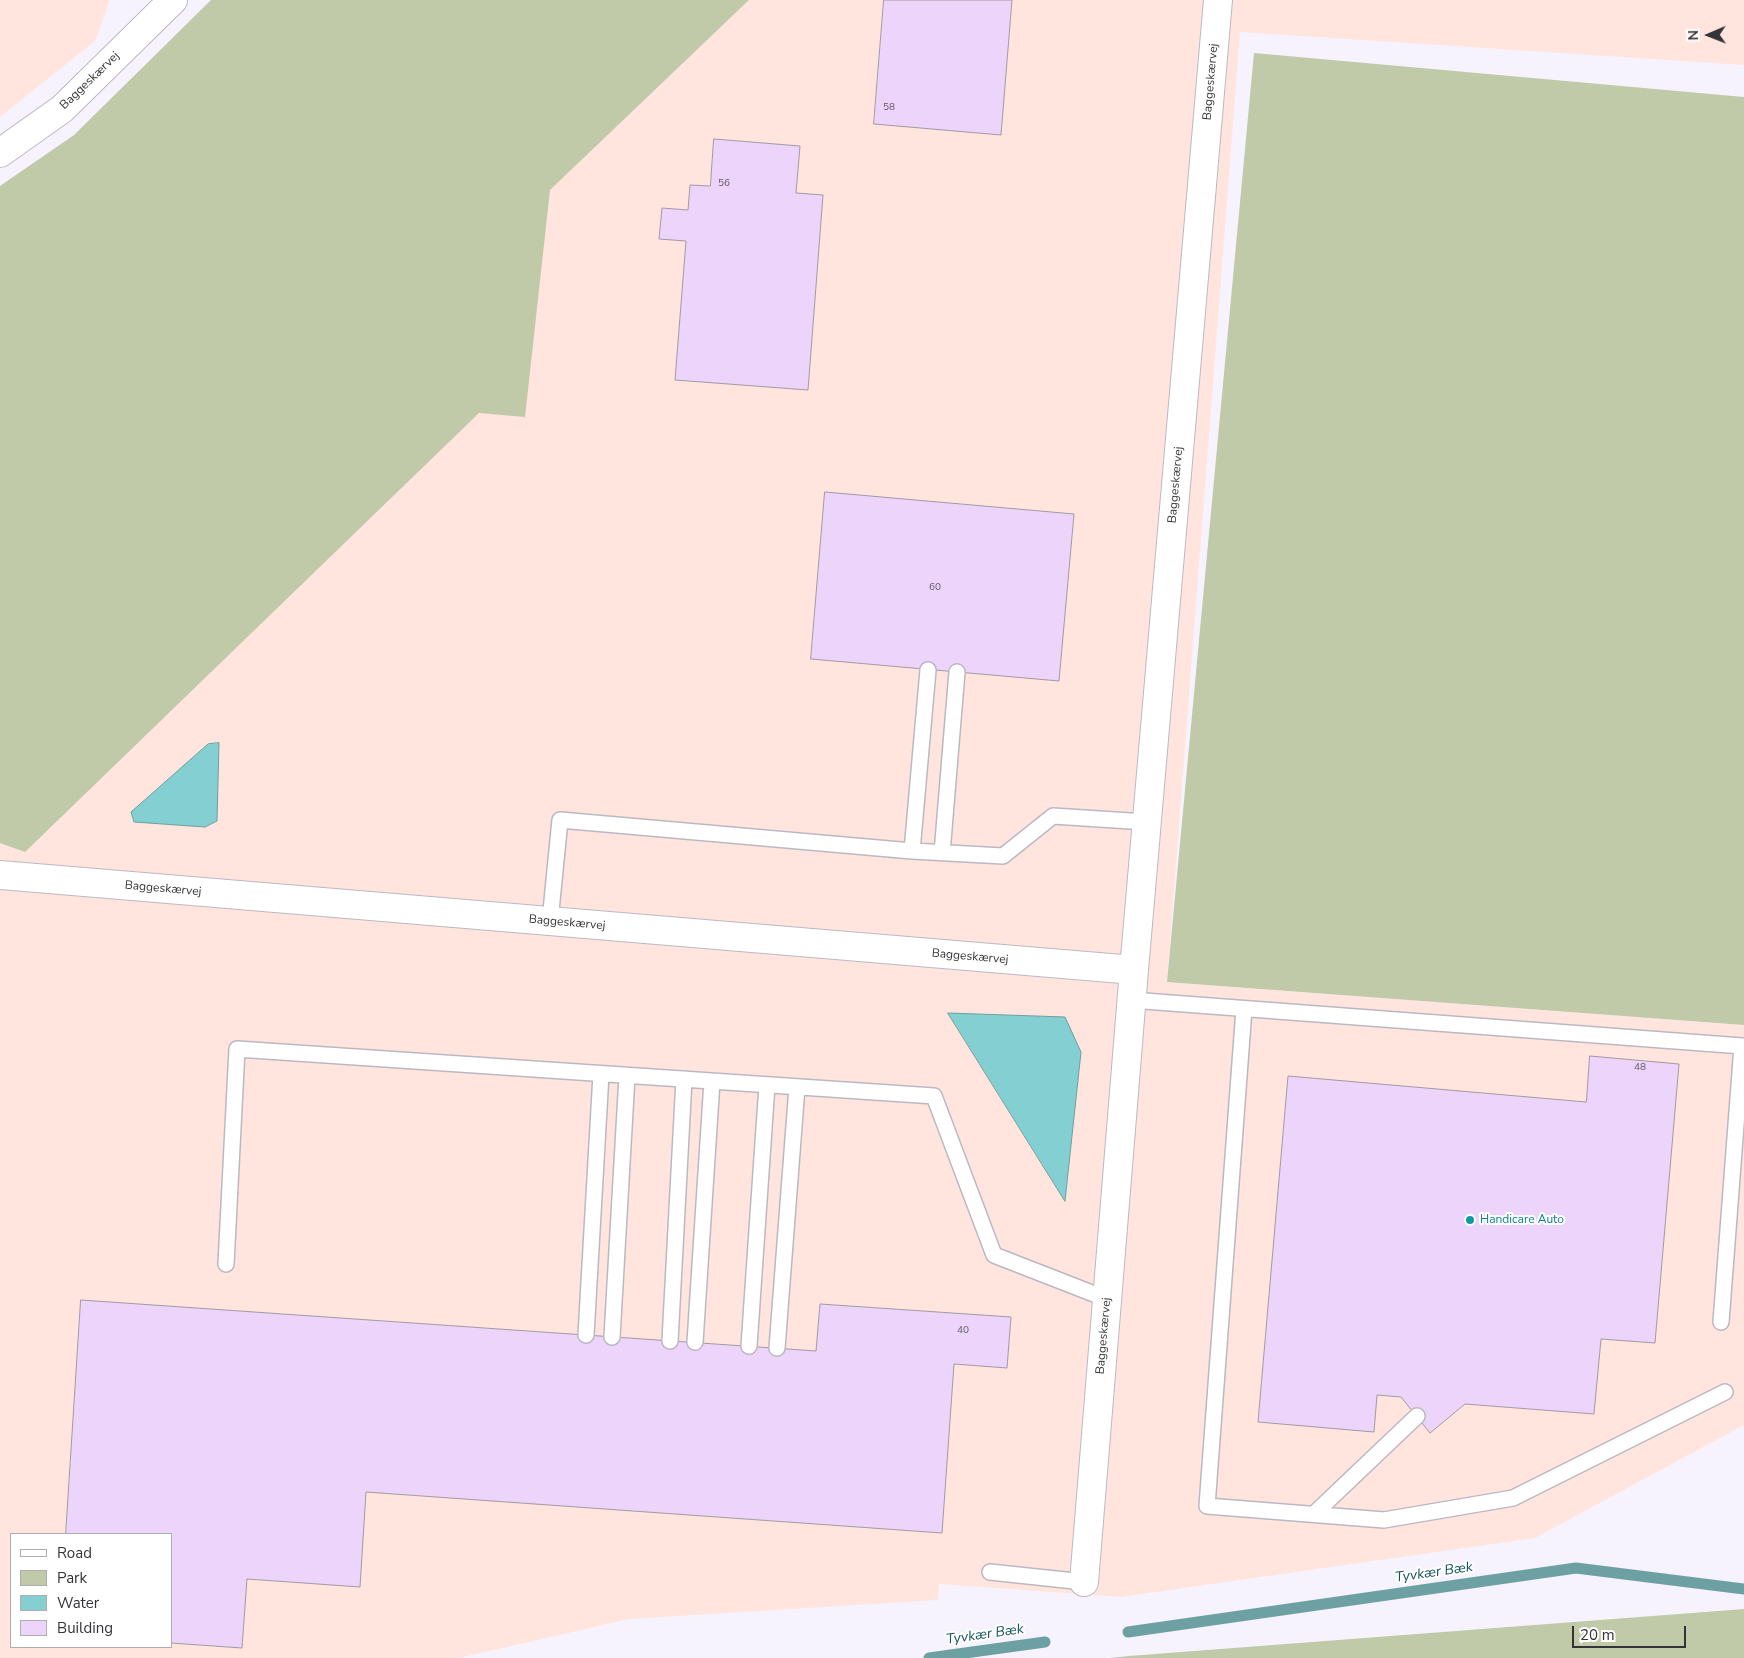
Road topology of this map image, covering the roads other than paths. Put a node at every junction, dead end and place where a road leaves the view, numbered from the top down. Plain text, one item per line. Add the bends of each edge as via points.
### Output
1 (173, 0) edge
2 (1218, 0) edge
3 (0, 153) edge
4 (928, 670) dead end
5 (957, 672) dead end
6 (1146, 822) junction
7 (912, 851) junction
8 (942, 853) junction
9 (0, 875) edge
10 (550, 921) junction
11 (1134, 970) junction
12 (1131, 1000) junction
13 (1244, 1009) junction
14 (602, 1074) junction
15 (627, 1076) junction
16 (684, 1079) junction
17 (712, 1081) junction
18 (767, 1085) junction
19 (797, 1087) junction
20 (226, 1264) dead end
21 (1107, 1299) junction
22 (1721, 1322) dead end
23 (586, 1335) dead end
24 (612, 1337) dead end
25 (670, 1341) dead end
26 (695, 1342) dead end
27 (749, 1346) dead end
28 (777, 1348) dead end
29 (1725, 1392) dead end
30 (1417, 1416) dead end
31 (1314, 1514) junction
32 (990, 1572) dead end
33 (1084, 1582) joint

1 - 3 street, Baggeskærvej via 62,109
2 - 6 street, Baggeskærvej
4 - 7 lane
5 - 8 lane
6 - 8 lane via 1053,816 1003,856
6 - 11 street, Baggeskærvej
7 - 8 lane
7 - 10 lane via 560,820
9 - 10 street, Baggeskærvej
10 - 11 street, Baggeskærvej
11 - 12 street, Baggeskærvej
12 - 13 lane
12 - 21 street, Baggeskærvej
13 - 22 lane via 1742,1046
13 - 31 lane via 1207,1506
14 - 15 lane
14 - 20 lane via 237,1049
14 - 23 lane
15 - 16 lane
15 - 24 lane
16 - 17 lane
16 - 25 lane
17 - 18 lane
17 - 26 lane
18 - 19 lane
18 - 27 lane
19 - 21 lane via 934,1096 994,1255
19 - 28 lane
21 - 33 street, Baggeskærvej
29 - 31 lane via 1513,1498 1384,1520
30 - 31 lane
32 - 33 lane

